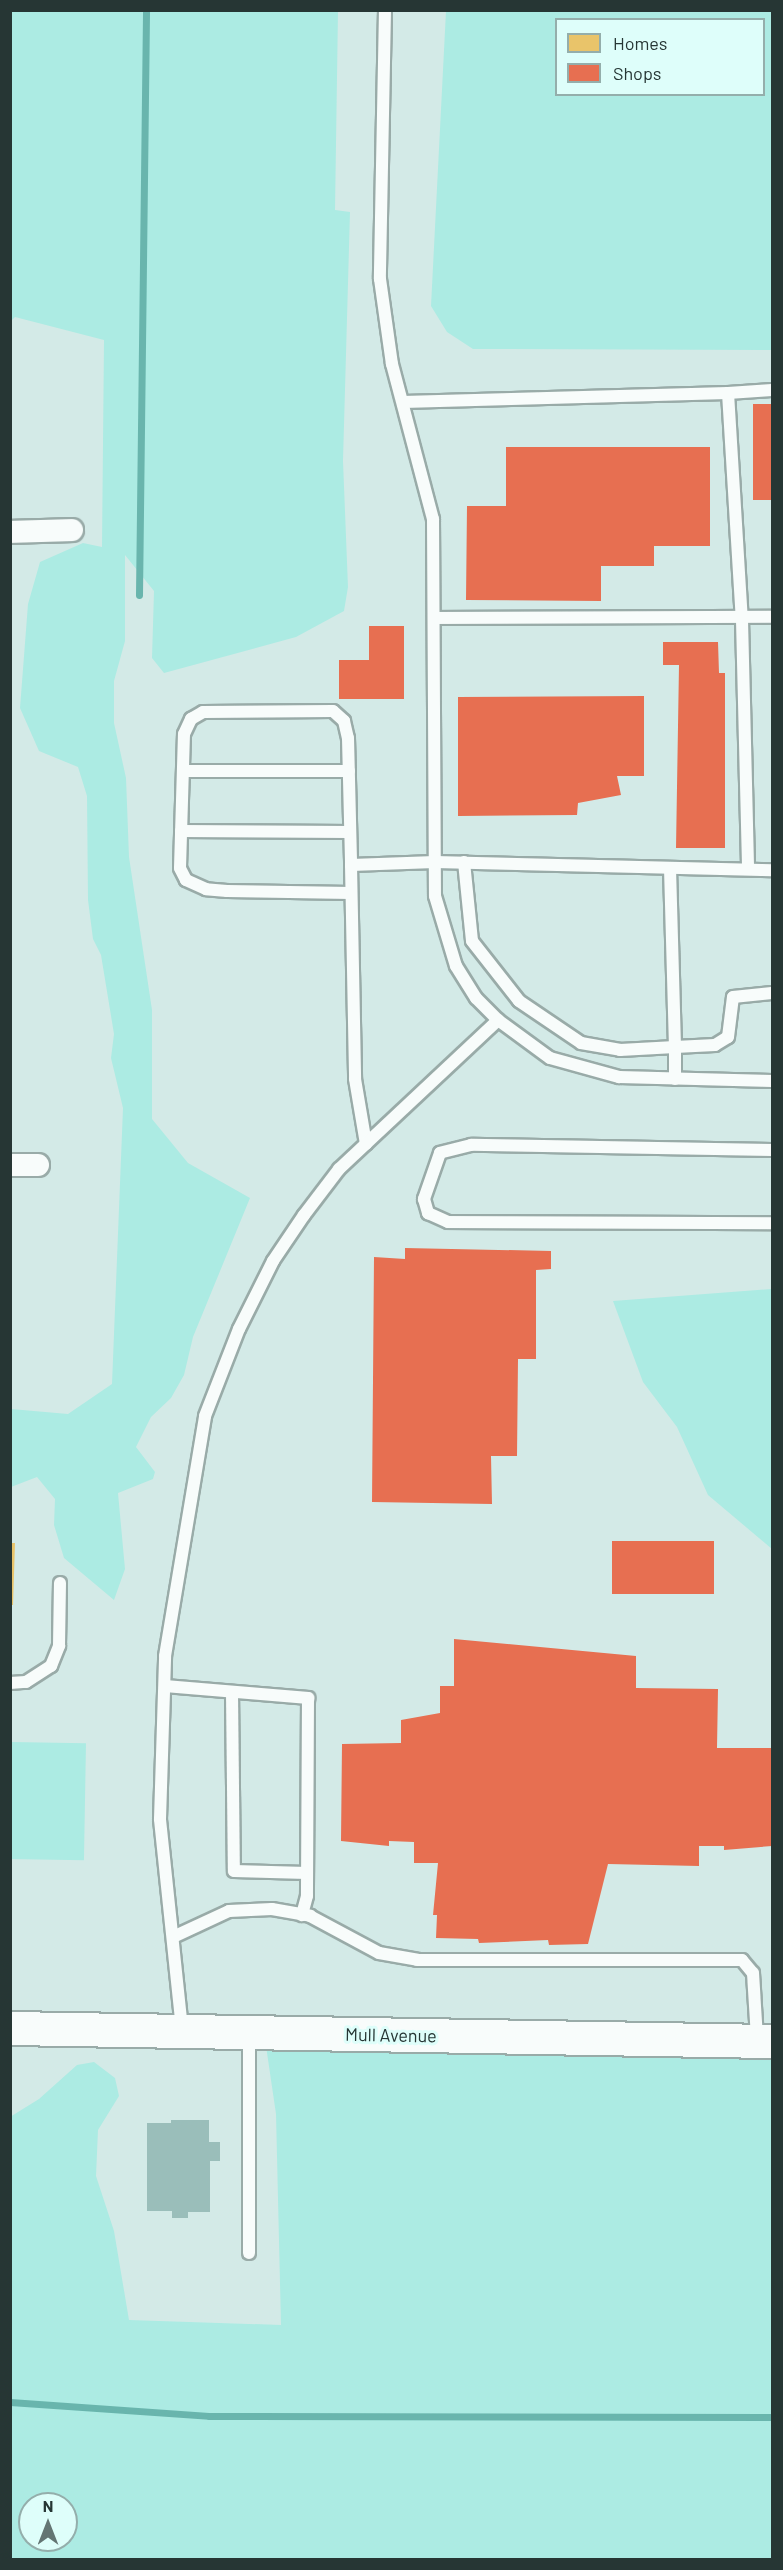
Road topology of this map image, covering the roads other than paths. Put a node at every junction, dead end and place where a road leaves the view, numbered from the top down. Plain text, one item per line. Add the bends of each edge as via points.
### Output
1 (385, 10) edge
2 (772, 390) edge
3 (728, 393) junction
4 (403, 402) junction
5 (72, 530) dead end
6 (10, 532) edge
7 (772, 617) edge
8 (435, 618) junction
9 (742, 620) junction
10 (183, 771) junction
11 (349, 771) junction
12 (181, 831) junction
13 (350, 832) junction
14 (435, 861) junction
15 (464, 862) junction
16 (351, 865) junction
17 (670, 868) junction
18 (748, 869) junction
19 (772, 870) edge
20 (351, 893) junction
21 (772, 993) edge
22 (498, 1020) junction
23 (675, 1047) junction
24 (675, 1078) junction
25 (772, 1081) edge
26 (366, 1144) junction
27 (772, 1150) edge
28 (10, 1165) edge
29 (38, 1165) dead end
30 (772, 1223) edge
31 (60, 1582) dead end
32 (10, 1683) edge
33 (165, 1686) junction
34 (232, 1692) junction
35 (307, 1873) junction
36 (302, 1915) junction
37 (173, 1937) junction
38 (10, 2028) edge
39 (183, 2030) junction
40 (249, 2032) junction
41 (765, 2040) edge
42 (249, 2253) dead end

1 - 4 lane via 380,279 392,364
2 - 3 lane
3 - 4 lane
3 - 9 lane
4 - 8 lane via 432,509
5 - 6 street
7 - 9 lane
8 - 9 lane
8 - 14 lane
9 - 18 lane
10 - 11 lane
10 - 11 lane via 184,734 191,719 203,712 333,711 344,721
10 - 12 lane
11 - 13 lane
12 - 13 lane
12 - 20 lane via 180,868 186,880 206,889
13 - 16 lane
14 - 15 lane
14 - 16 lane
14 - 22 lane via 435,896 456,966 476,998
15 - 17 lane
15 - 23 lane via 472,941 519,1001 581,1043 620,1050
16 - 20 lane
17 - 18 lane
17 - 23 lane
18 - 19 lane
20 - 26 lane via 355,1078
21 - 23 lane via 733,997 728,1037 715,1046
22 - 24 lane via 550,1058 604,1075
22 - 26 lane
23 - 24 lane
24 - 25 lane
26 - 33 lane via 339,1169 273,1261 239,1329 206,1416 165,1656
27 - 30 lane via 471,1145 440,1154 424,1199 428,1213 448,1222
28 - 29 street
31 - 32 lane via 59,1646 51,1666 26,1682
33 - 34 lane
33 - 37 lane via 160,1819
34 - 35 lane via 308,1698
34 - 35 lane via 234,1871
35 - 36 lane
36 - 37 lane via 272,1909 229,1911
36 - 41 lane via 379,1953 417,1960 742,1960 753,1972
37 - 39 lane
38 - 39 street, Mull Avenue
39 - 40 street, Mull Avenue
40 - 41 street, Mull Avenue
40 - 42 lane

